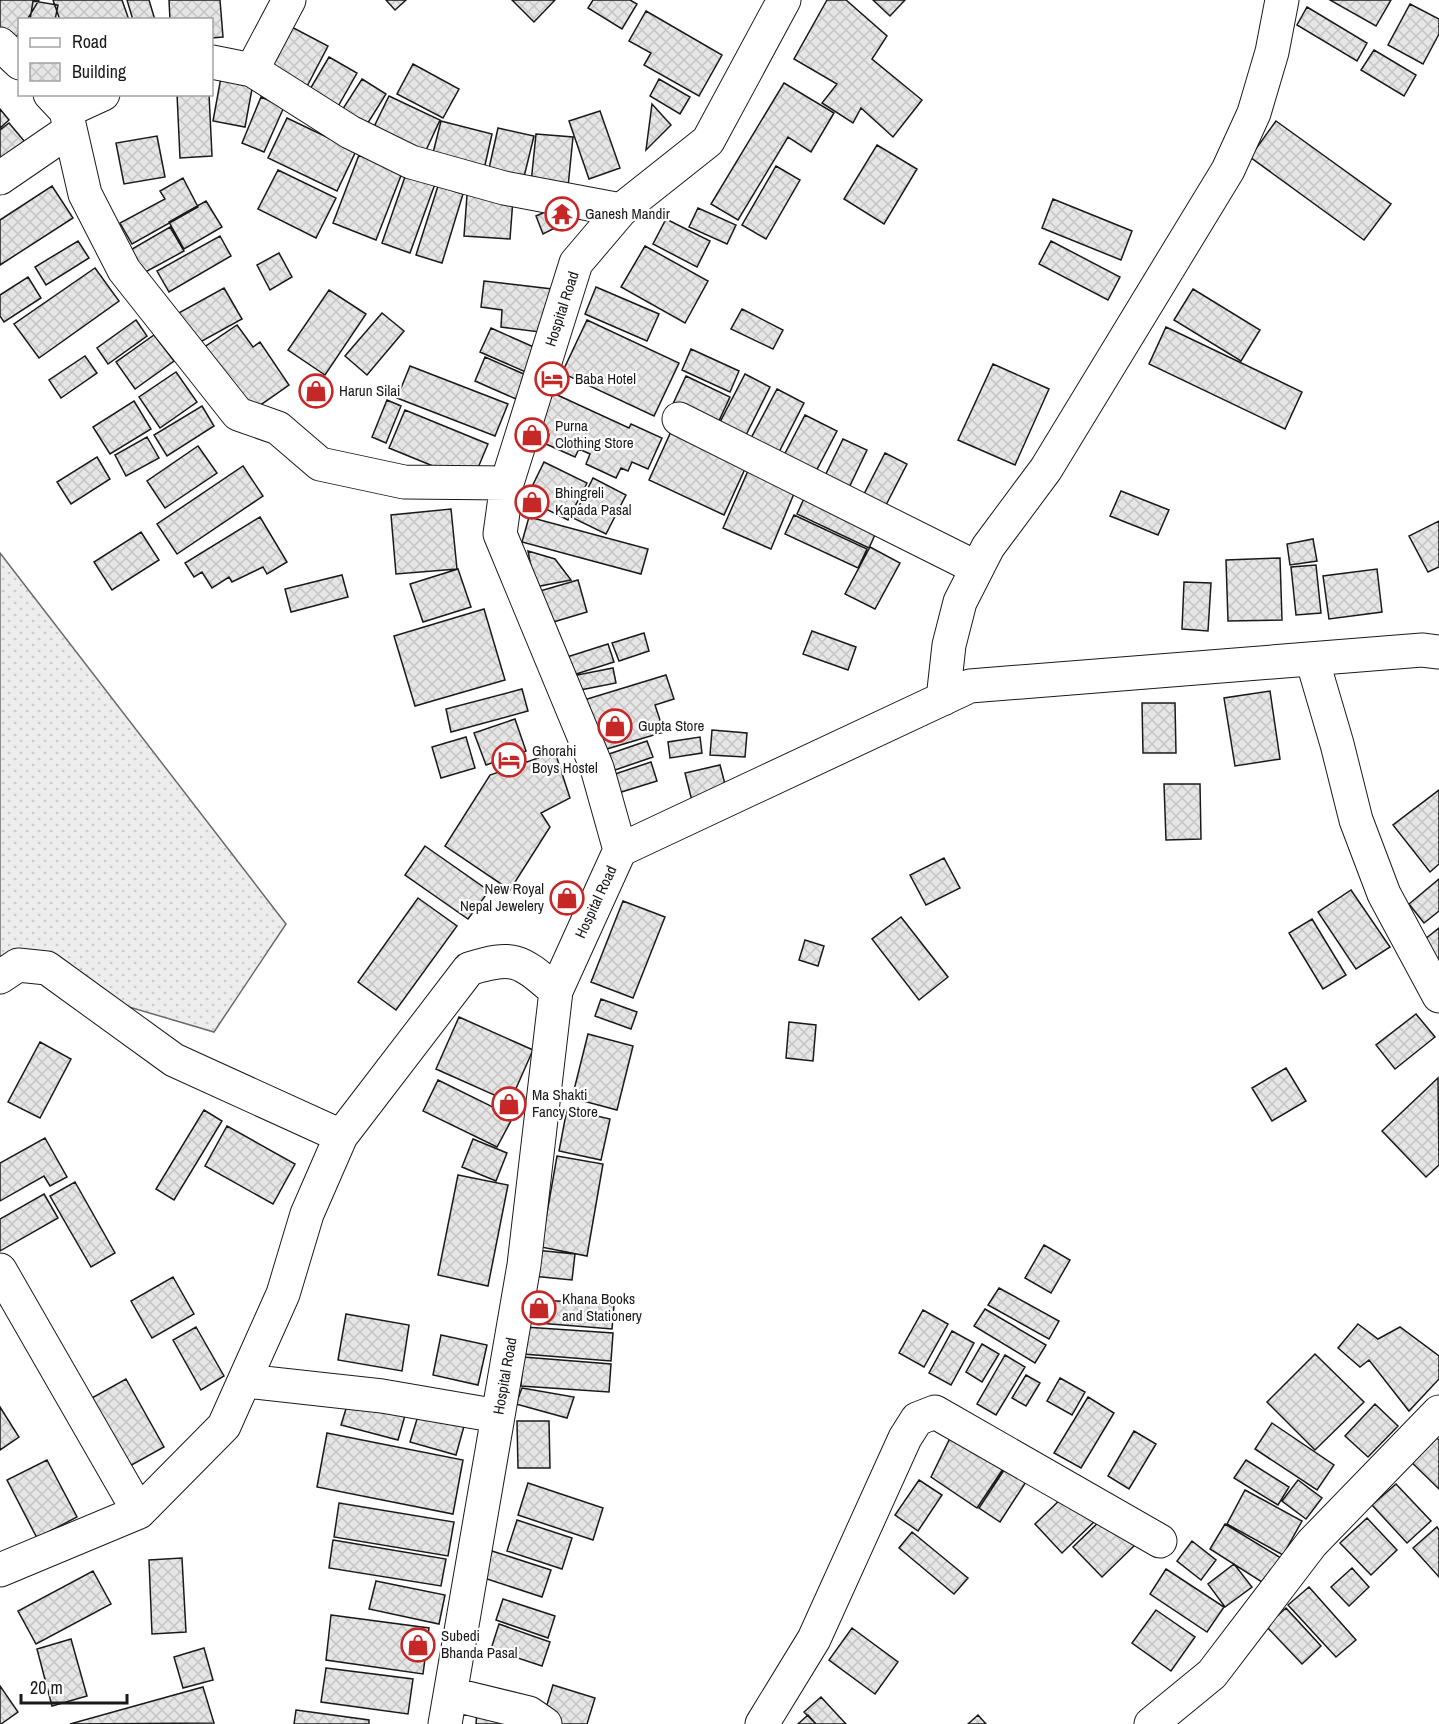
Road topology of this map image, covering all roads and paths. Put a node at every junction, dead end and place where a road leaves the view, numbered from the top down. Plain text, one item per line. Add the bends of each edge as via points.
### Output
1 (289, 0) edge
2 (784, 0) edge
3 (1282, 0) edge
4 (0, 44) edge
5 (18, 61) edge
6 (213, 62) edge
7 (252, 70) junction
8 (98, 96) edge
9 (62, 112) edge
10 (0, 178) edge
11 (621, 210) junction
12 (680, 419) dead end
13 (507, 483) junction
14 (982, 557) junction
15 (1439, 652) edge
16 (1312, 659) junction
17 (956, 692) junction
18 (620, 850) junction
19 (0, 977) edge
20 (556, 991) junction
21 (1439, 996) edge
22 (341, 1136) junction
23 (0, 1270) edge
24 (246, 1381) junction
25 (1439, 1412) edge
26 (498, 1416) junction
27 (139, 1512) junction
28 (1160, 1541) dead end
29 (0, 1570) edge
30 (448, 1709) edge
31 (544, 1724) edge
32 (762, 1724) edge
33 (1151, 1724) edge

1 - 7 street
2 - 11 street, Hospital Road via 708,141
3 - 14 street via 1254,113 1228,170 1021,506
4 - 5 street
6 - 7 street
7 - 11 street via 350,132 411,162 504,189
8 - 9 street
9 - 10 street
9 - 13 street via 85,194 124,270 238,414 278,428 320,464 404,482
11 - 13 street, Hospital Road via 576,263
12 - 14 street
13 - 18 street, Hospital Road via 500,534 597,768
14 - 17 street via 957,613 949,645
15 - 16 street
16 - 17 street
16 - 21 street via 1356,820 1384,894
17 - 18 street
18 - 20 street, Hospital Road
19 - 22 street via 18,965 47,968 174,1060
20 - 22 street via 527,966 498,960 469,969
20 - 26 street, Hospital Road via 524,1265
22 - 24 street via 307,1214 283,1294
23 - 27 street
24 - 26 street via 382,1396
24 - 27 street via 224,1426
25 - 33 street via 1312,1543 1212,1674
26 - 30 street, Hospital Road
27 - 29 street
28 - 32 street via 935,1412 918,1419 905,1438 814,1640
30 - 31 street via 529,1713

